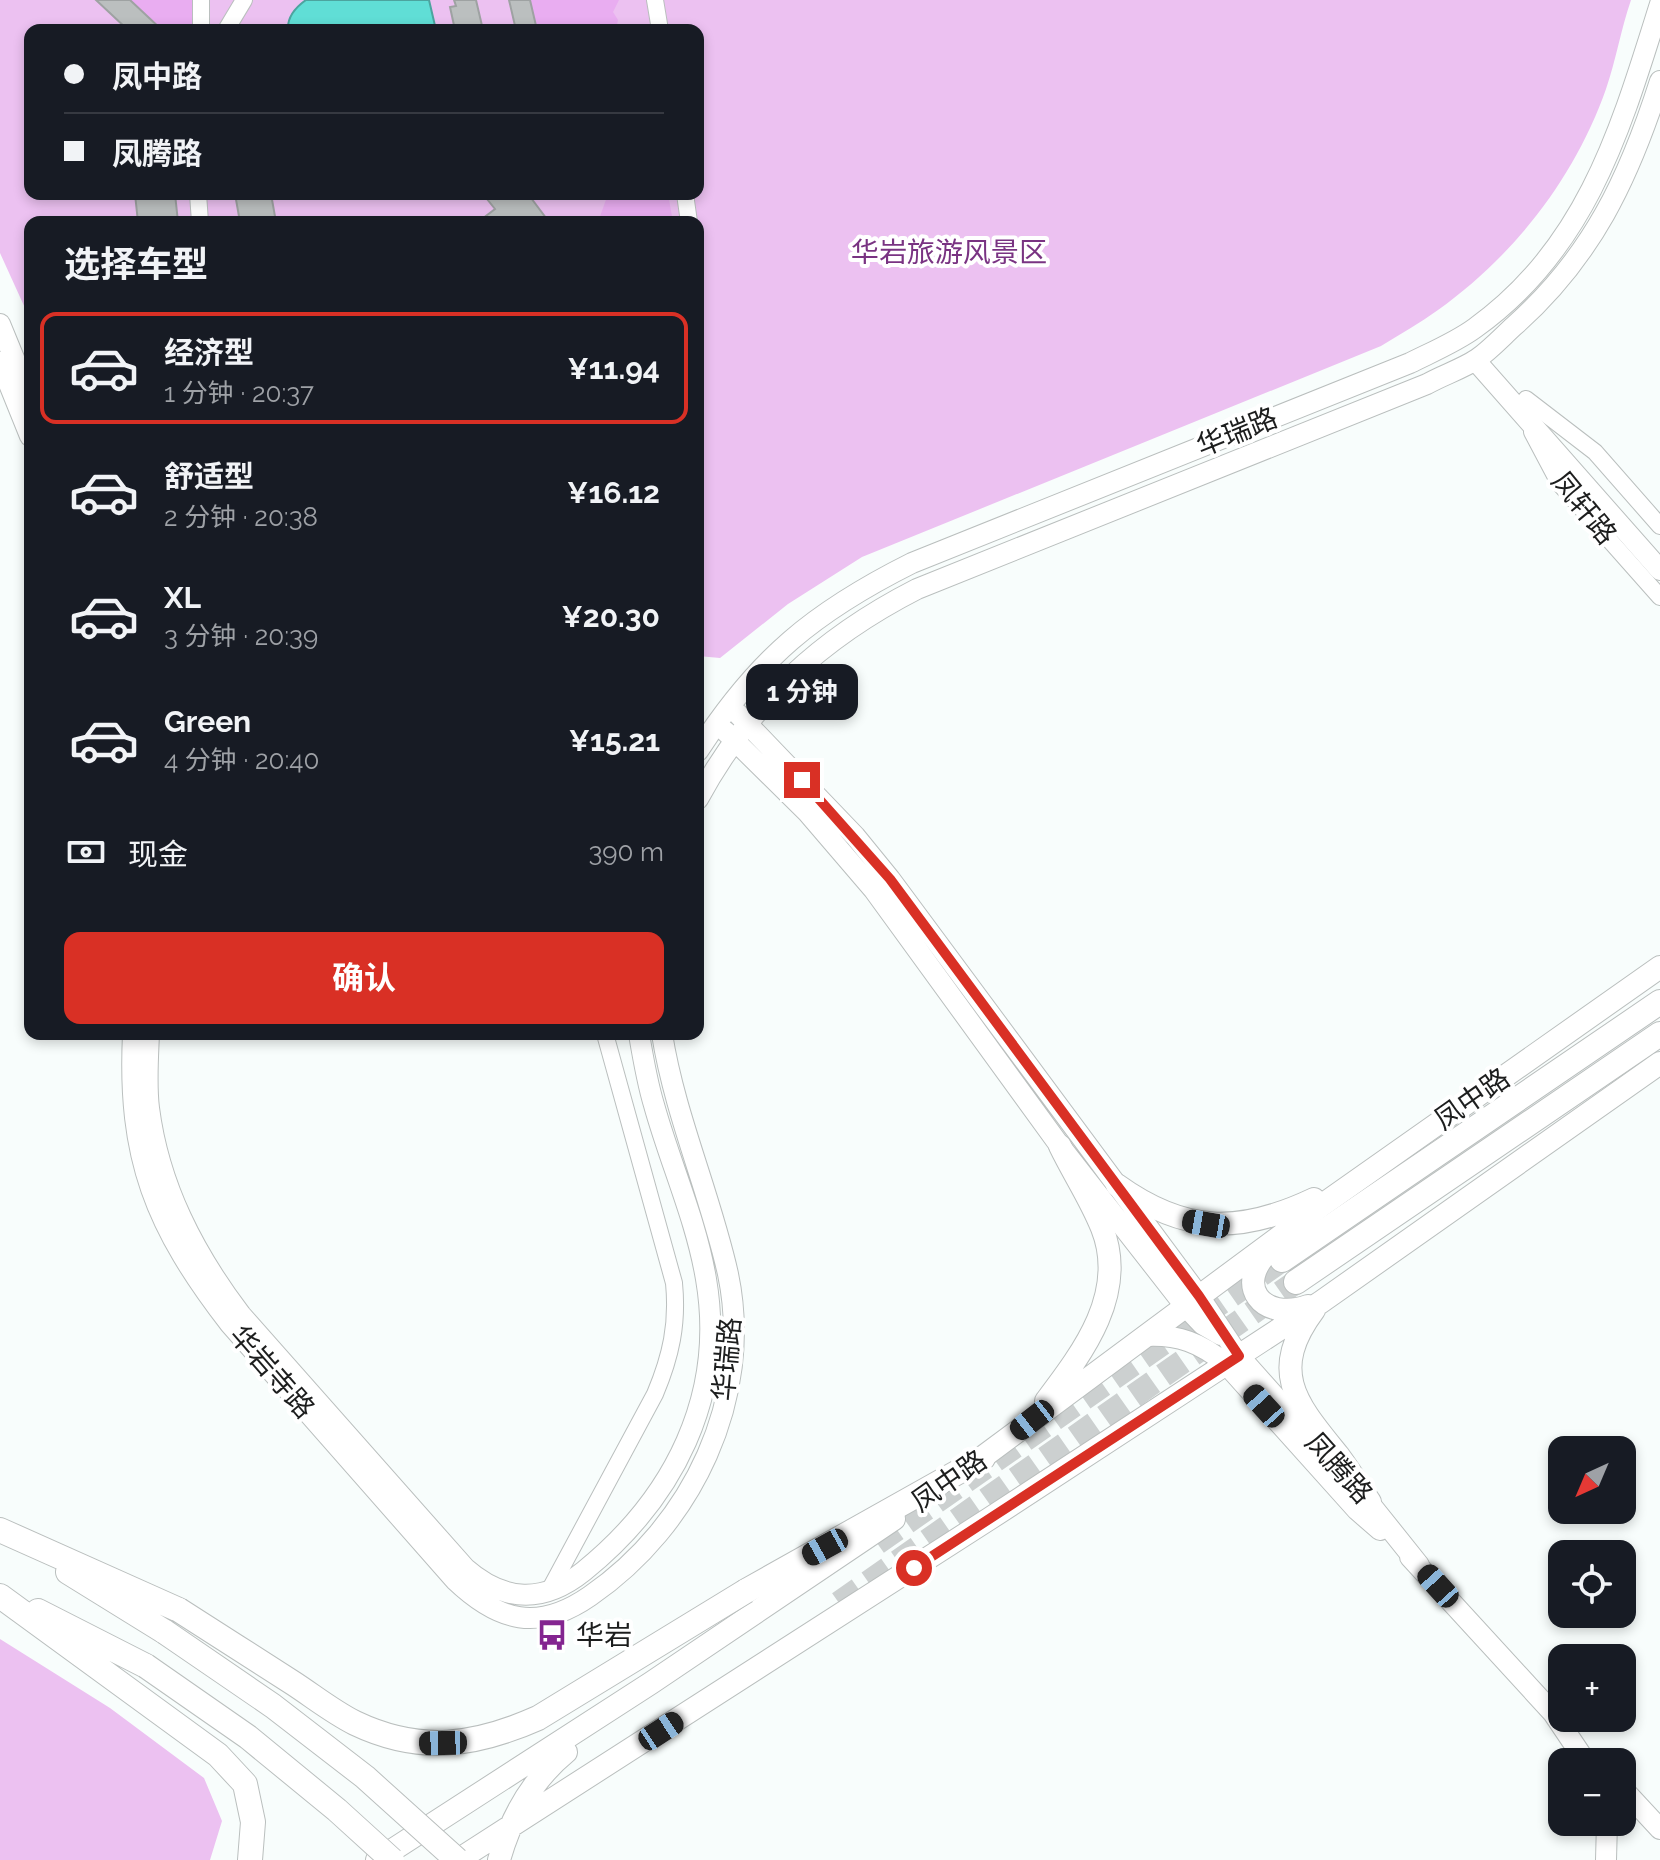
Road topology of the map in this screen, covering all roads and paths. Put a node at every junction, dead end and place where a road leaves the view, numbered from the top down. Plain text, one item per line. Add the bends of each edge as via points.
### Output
1 (201, 0) edge
2 (244, 0) edge
3 (655, 0) edge
4 (1660, 4) edge
5 (201, 24) edge
6 (230, 24) edge
7 (659, 24) edge
8 (1660, 81) edge
9 (0, 324) edge
10 (1481, 356) junction
11 (0, 362) edge
12 (24, 382) edge
13 (1523, 404) junction
14 (24, 421) edge
15 (1578, 467) junction
16 (1660, 526) edge
17 (1660, 551) edge
18 (1660, 570) edge
19 (1660, 597) edge
20 (729, 705) junction
21 (717, 722) junction
22 (740, 731) junction
23 (704, 742) edge
24 (704, 789) edge
25 (1660, 967) edge
26 (1660, 1002) edge
27 (1660, 1034) edge
28 (133, 1040) edge
29 (149, 1040) edge
30 (607, 1040) edge
31 (640, 1040) edge
32 (663, 1040) edge
33 (1660, 1063) edge
34 (1060, 1146) junction
35 (1359, 1178) junction
36 (1117, 1185) junction
37 (1325, 1203) junction
38 (1282, 1260) tunnel mouth
39 (1296, 1282) tunnel mouth
40 (1192, 1301) junction
41 (1321, 1302) junction
42 (1145, 1336) junction
43 (1269, 1336) junction
44 (1226, 1337) junction
45 (1233, 1360) junction
46 (1032, 1420) junction
47 (983, 1458) junction
48 (1370, 1502) junction
49 (3, 1531) edge
50 (1419, 1565) junction
51 (549, 1591) junction
52 (0, 1594) edge
53 (546, 1618) joint
54 (651, 1683) junction
55 (1548, 1707) edge
56 (1570, 1732) edge
57 (1585, 1748) edge
58 (1636, 1803) edge
59 (1660, 1829) edge
60 (507, 1830) junction
61 (1607, 1836) edge
62 (250, 1860) edge
63 (377, 1860) edge
64 (392, 1860) edge
65 (458, 1860) edge
66 (499, 1860) edge
67 (1606, 1860) edge

1 - 5 street
2 - 6 street
3 - 7 street
4 - 20 street, 华瑞路 via 1616,138 1592,190 1547,259 1475,328 1410,363 912,563 832,606 798,632
8 - 10 street, 华瑞路 via 1633,161 1590,239 1529,313
9 - 12 street
10 - 13 street, 凤轩路
10 - 22 street, 华瑞路 via 1427,384 917,589 812,655
11 - 14 street
13 - 15 street, 凤轩路
13 - 16 street, 凤轩路 via 1595,452
13 - 19 street, 凤轩路 via 1559,483
15 - 17 street, 凤轩路
15 - 18 street, 凤轩路
20 - 21 street, 华瑞路
20 - 22 street, 凤腾路
21 - 22 street, 凤腾路
21 - 23 street, 华瑞路
22 - 24 street, 华瑞路
22 - 34 street, 凤腾路 via 874,890
22 - 36 street, 凤腾路 via 838,818 890,879
25 - 35 main road, 凤中路
26 - 38 main road
27 - 39 main road
28 - 53 street, 华岩寺路 via 132,1107 144,1171 171,1236 207,1295 469,1593 499,1613
29 - 51 street, 华岩寺路 via 148,1105 161,1166 184,1226 219,1285 465,1568 493,1589 511,1594
30 - 51 street via 674,1283 676,1324 655,1394
31 - 51 street, 华瑞路 via 706,1278 710,1360 702,1402 667,1481 584,1572
32 - 53 street, 华瑞路 via 729,1277 734,1337 724,1412 688,1494 660,1531 598,1590
33 - 41 main road, 凤中路
34 - 40 street, 凤腾路
34 - 46 main road via 1103,1230 1109,1289 1077,1360
35 - 36 main road via 1284,1213 1228,1224 1184,1220 1142,1203
35 - 37 main road, 凤中路
36 - 40 street, 凤腾路
37 - 40 main road, 凤中路
37 - 41 main road via 1259,1262 1253,1286 1257,1297 1277,1311
40 - 42 main road, 凤中路
40 - 44 street, 凤腾路 via 1202,1324
41 - 43 main road, 凤中路
41 - 48 main road via 1293,1348 1294,1391 1307,1418
42 - 45 street via 1184,1338
42 - 46 main road, 凤中路
43 - 44 street
43 - 45 main road, 凤中路
44 - 45 street, 凤腾路
45 - 48 street, 凤腾路
45 - 50 street via 1357,1510
45 - 60 main road, 凤中路
46 - 47 main road, 凤中路
47 - 49 main road, bridge via 746,1591 538,1718 463,1743 407,1740 353,1722 179,1610
47 - 54 main road, 凤中路
48 - 50 street, 凤腾路
49 - 65 main road, bridge via 273,1706 365,1777
50 - 55 street
52 - 62 main road via 218,1755 245,1784 253,1822
52 - 64 main road, bridge via 146,1666 248,1737
54 - 60 main road via 544,1770
54 - 63 main road, 凤中路
56 - 57 street
58 - 59 street
60 - 65 main road, 凤中路
60 - 66 main road
61 - 67 street

